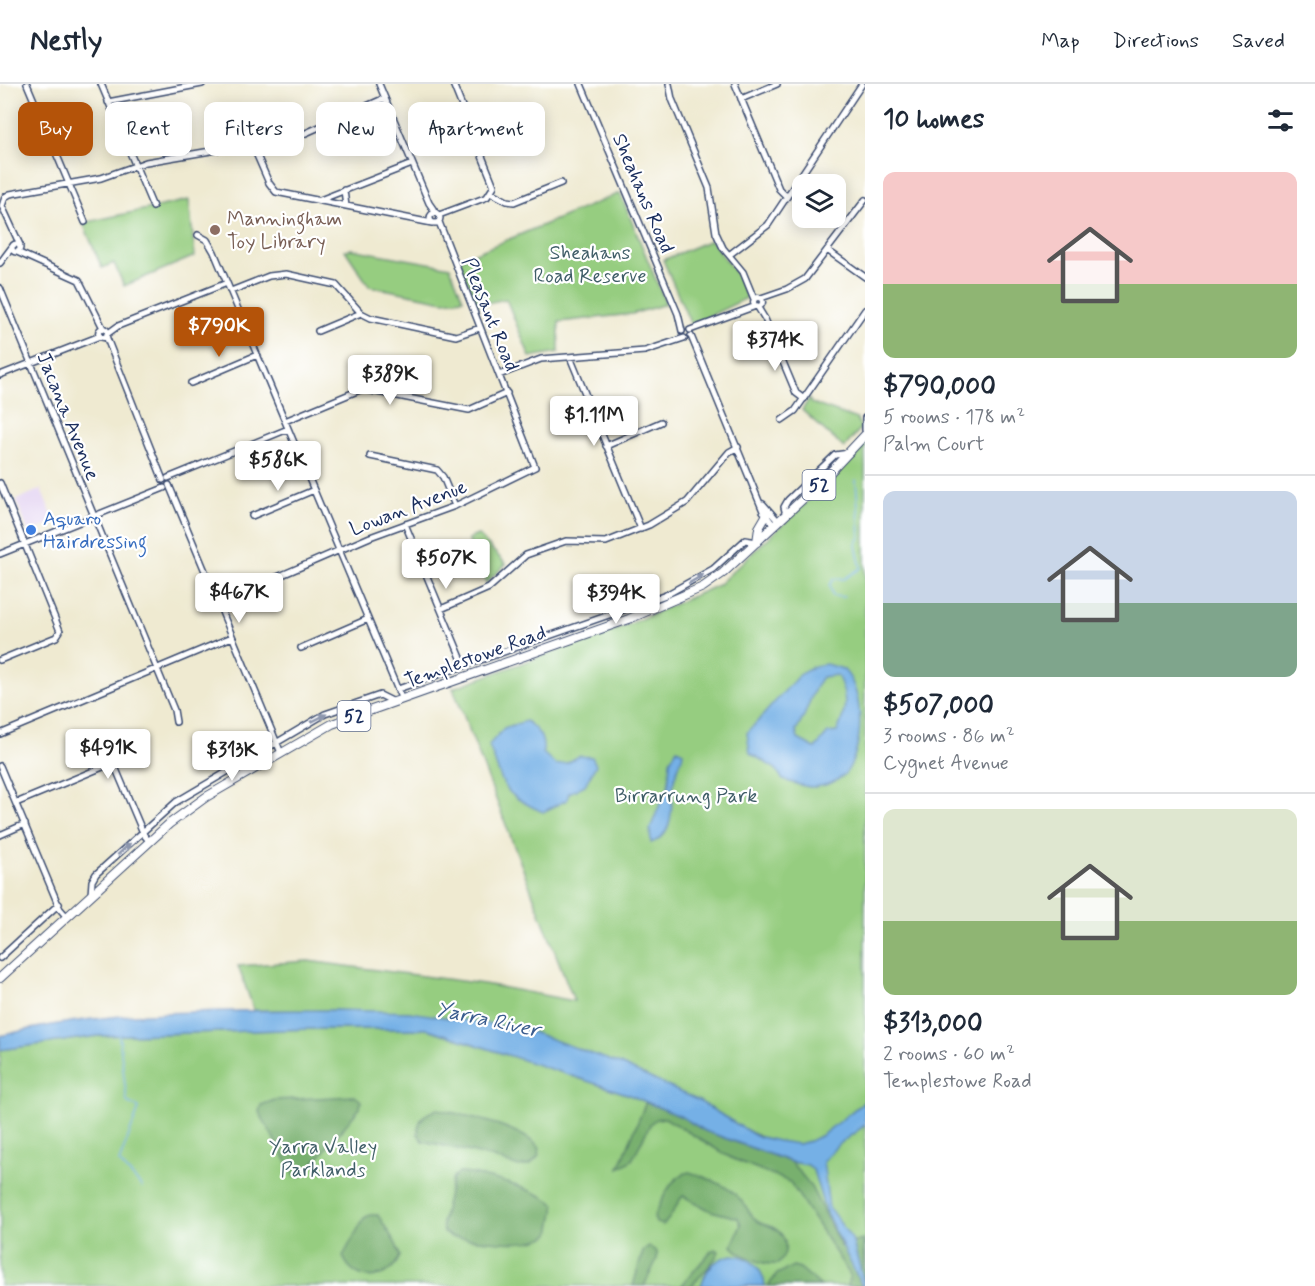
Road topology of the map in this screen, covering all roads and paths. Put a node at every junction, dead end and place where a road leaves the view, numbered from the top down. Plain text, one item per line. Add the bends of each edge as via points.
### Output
1 (27, 84) edge
2 (101, 84) edge
3 (202, 84) edge
4 (379, 84) edge
5 (453, 84) edge
6 (581, 84) edge
7 (669, 84) edge
8 (735, 84) edge
9 (777, 84) edge
10 (861, 84) edge
11 (741, 99) junction
12 (386, 100) junction
13 (108, 102) joint
14 (460, 102) edge
15 (304, 134) edge
16 (204, 153) edge
17 (131, 156) edge
18 (258, 156) edge
19 (482, 156) edge
20 (412, 162) junction
21 (135, 165) junction
22 (561, 183) dead end
23 (69, 184) junction
24 (344, 190) junction
25 (0, 192) edge
26 (492, 193) junction
27 (5, 197) junction
28 (787, 197) junction
29 (864, 200) edge
30 (319, 201) junction
31 (346, 206) junction
32 (153, 207) dead end
33 (435, 218) junction
34 (85, 222) dead end
35 (198, 235) dead end
36 (16, 248) junction
37 (827, 250) junction
38 (729, 255) junction
39 (0, 262) edge
40 (865, 277) edge
41 (226, 281) junction
42 (0, 288) edge
43 (231, 291) junction
44 (758, 302) junction
45 (865, 310) edge
46 (361, 313) junction
47 (480, 328) junction
48 (318, 331) dead end
49 (103, 333) junction
50 (687, 334) junction
51 (257, 355) junction
52 (570, 357) junction
53 (31, 362) junction
54 (0, 375) edge
55 (500, 376) junction
56 (191, 383) dead end
57 (507, 395) junction
58 (804, 399) junction
59 (865, 417) edge
60 (782, 420) dead end
61 (285, 421) junction
62 (661, 422) dead end
63 (288, 429) junction
64 (865, 430) edge
65 (865, 435) edge
66 (606, 446) junction
67 (738, 447) junction
68 (370, 456) dead end
69 (538, 468) joint
70 (0, 483) edge
71 (166, 483) junction
72 (314, 490) junction
73 (760, 500) junction
74 (455, 506) junction
75 (94, 515) junction
76 (252, 516) dead end
77 (766, 516) junction
78 (405, 524) junction
79 (777, 524) junction
80 (641, 529) junction
81 (757, 542) junction
82 (25, 544) junction
83 (339, 550) junction
84 (0, 554) edge
85 (217, 603) junction
86 (441, 609) junction
87 (368, 619) junction
88 (232, 637) junction
89 (301, 648) dead end
90 (0, 660) edge
91 (465, 666) junction
92 (157, 668) junction
93 (398, 689) junction
94 (398, 701) junction
95 (176, 722) dead end
96 (2, 732) edge
97 (275, 742) junction
98 (281, 753) junction
99 (0, 766) edge
100 (15, 801) junction
101 (25, 824) junction
102 (143, 832) junction
103 (0, 835) edge
104 (149, 842) junction
105 (91, 894) junction
106 (59, 904) junction
107 (69, 915) junction
108 (0, 957) edge
109 (0, 978) edge

1 - 23 street
2 - 13 street
3 - 13 street
4 - 12 street, Pleasant Road
5 - 14 street
6 - 50 street, Sheahans Road
7 - 38 street via 709,188 714,227
8 - 11 street
9 - 11 street
10 - 28 street
11 - 28 street via 779,189
12 - 15 street
12 - 20 street, Pleasant Road
16 - 21 street
17 - 21 street
18 - 30 street via 274,190
19 - 26 street via 493,180
20 - 24 street
20 - 33 street, Pleasant Road
21 - 23 street via 105,177
21 - 32 street
22 - 26 street via 514,202
23 - 27 street
23 - 34 street
24 - 30 street
24 - 31 street
25 - 27 street
26 - 33 street
27 - 36 street
28 - 38 street via 764,229
29 - 37 street
30 - 31 street
31 - 33 street via 416,219
33 - 47 street, Pleasant Road
35 - 41 street via 207,240
36 - 39 street
36 - 49 street via 79,280
37 - 40 street
37 - 44 street via 806,279
38 - 44 street via 740,267
41 - 43 street
41 - 49 street
42 - 53 street, Jacana Avenue
43 - 46 street via 269,276 286,274 336,285
43 - 51 street
44 - 50 street
44 - 58 street via 796,393
45 - 58 street
46 - 47 street via 452,335 461,336
46 - 48 street
47 - 55 street, Pleasant Road
49 - 53 street
49 - 71 street
50 - 52 street via 645,351
50 - 67 street, Sheahans Road
51 - 56 street
51 - 61 street
52 - 55 street via 541,359
52 - 66 street
53 - 54 street
53 - 75 street, Jacana Avenue
55 - 57 street, Pleasant Road
57 - 61 street via 465,410 362,389
57 - 69 street, Pleasant Road
58 - 60 street via 793,414
59 - 64 street
61 - 63 street
62 - 66 street
63 - 71 street
63 - 72 street
65 - 79 main road, Templestowe Road / 52
66 - 80 street
67 - 73 street, Sheahans Road
67 - 80 street via 729,452 687,502
68 - 74 street via 437,470
69 - 74 street, Lowan Avenue
70 - 82 street
71 - 75 street
71 - 85 street
72 - 76 street
72 - 83 street
73 - 77 street, Sheahans Road
73 - 79 street, Sheahans Road
74 - 78 street, Lowan Avenue
75 - 82 street
75 - 92 street, Jacana Avenue
77 - 79 street, Sheahans Road
77 - 81 main road
78 - 83 street, Lowan Avenue
78 - 86 street
79 - 81 main road, Templestowe Road / 52
80 - 86 street via 602,542 563,541 526,555 489,588
91 -> 81 street, Templestowe Road via 666,595 713,569 745,540
81 - 94 main road, Templestowe Road / 52 via 716,580 671,603
82 - 84 street
82 - 90 street via 63,634
83 - 85 street, Lowan Avenue
83 - 87 street
85 - 88 street
86 - 91 street
87 - 89 street
87 - 93 street
88 - 92 street
88 - 97 street
91 - 93 street, Templestowe Road
92 - 95 street, Jacana Avenue
92 - 96 street
93 - 94 street
97 -> 94 street, Templestowe Road via 325,714 380,694
94 - 98 main road, Templestowe Road / 52 via 325,728
97 - 98 street
97 - 102 street, Templestowe Road via 176,802
98 - 104 main road, Templestowe Road / 52 via 194,804
99 - 100 street
100 - 101 street
100 - 102 street via 113,761
101 - 103 street
101 - 106 street
102 - 104 street
105 -> 102 street, Templestowe Road via 96,874
104 - 105 main road, Templestowe Road / 52
105 - 107 main road, Templestowe Road / 52
106 - 107 street
106 - 108 street
107 - 109 main road, Templestowe Road / 52

